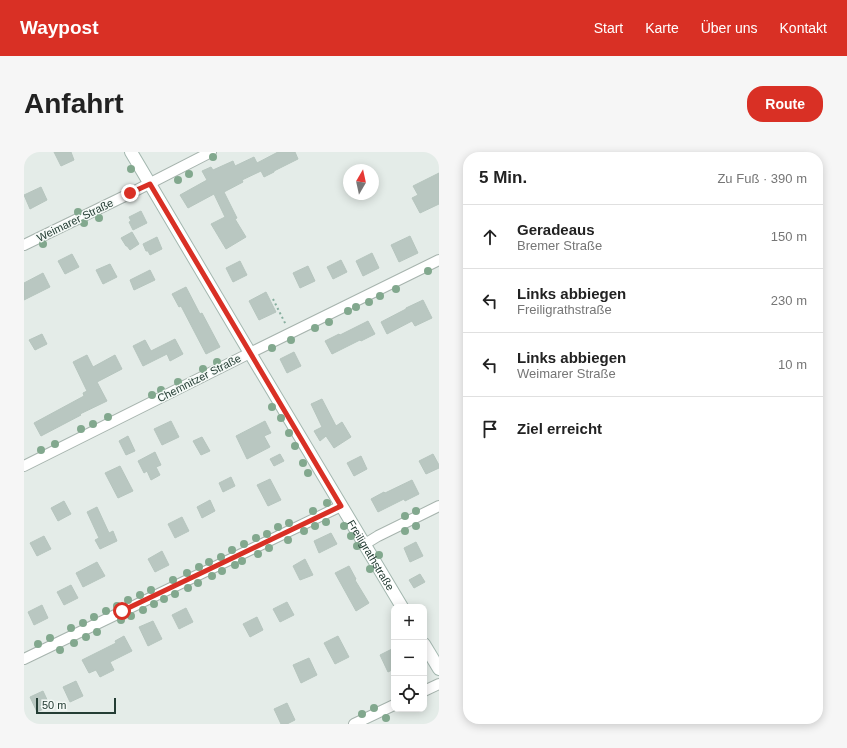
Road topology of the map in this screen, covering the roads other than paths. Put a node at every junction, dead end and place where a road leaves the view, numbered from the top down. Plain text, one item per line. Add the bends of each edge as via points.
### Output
1 (131, 152) edge
2 (212, 152) edge
3 (150, 184) junction
4 (24, 245) edge
5 (439, 260) edge
6 (250, 353) junction
7 (24, 466) edge
8 (341, 506) junction
9 (439, 506) edge
10 (365, 544) junction
11 (400, 604) edge
12 (427, 649) edge
13 (24, 659) edge
14 (439, 669) edge
15 (439, 684) edge
16 (427, 690) edge
17 (391, 706) edge
18 (354, 724) edge

1 - 3 street, Freiligrathstraße
2 - 3 street, Weimarer Straße
3 - 4 street, Weimarer Straße
3 - 6 street, Freiligrathstraße
5 - 6 street, Chemnitzer Straße
6 - 7 street, Chemnitzer Straße
6 - 8 street, Freiligrathstraße
8 - 10 street, Freiligrathstraße
8 - 13 street
9 - 10 street
10 - 11 street, Freiligrathstraße
12 - 14 street
15 - 16 street
17 - 18 street

